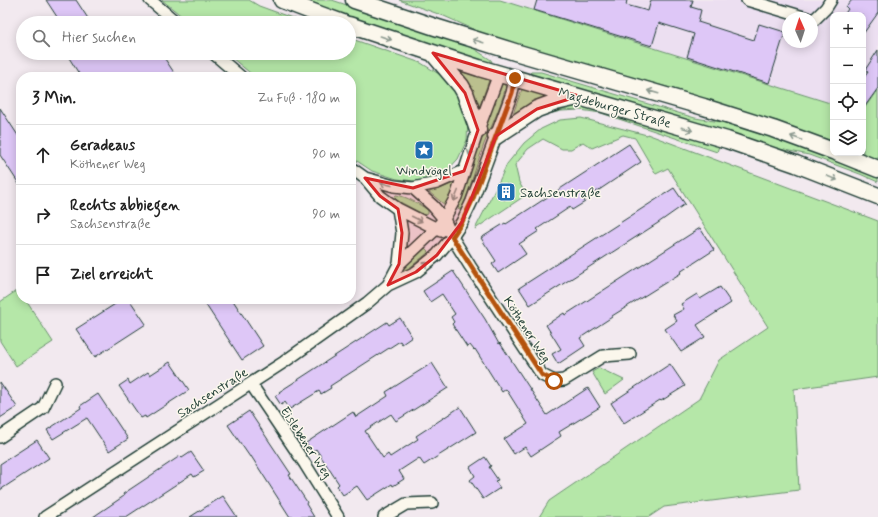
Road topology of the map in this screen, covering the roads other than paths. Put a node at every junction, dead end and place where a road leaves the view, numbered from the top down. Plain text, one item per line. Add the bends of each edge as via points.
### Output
1 (150, 0) edge
2 (282, 0) edge
3 (354, 0) edge
4 (747, 0) edge
5 (831, 0) edge
6 (787, 12) edge
7 (169, 16) edge
8 (324, 16) edge
9 (818, 16) edge
10 (356, 27) edge
11 (515, 52) junction
12 (433, 53) junction
13 (220, 60) edge
14 (231, 72) edge
15 (499, 74) junction
16 (515, 78) junction
17 (579, 96) junction
18 (478, 130) junction
19 (496, 136) junction
20 (830, 150) edge
21 (846, 156) edge
22 (878, 169) edge
23 (464, 171) junction
24 (356, 172) edge
25 (365, 178) junction
26 (413, 188) junction
27 (878, 196) edge
28 (398, 209) junction
29 (444, 219) junction
30 (436, 229) junction
31 (452, 237) junction
32 (399, 264) junction
33 (388, 284) junction
34 (630, 354) dead end
35 (55, 383) dead end
36 (251, 384) junction
37 (0, 437) edge
38 (432, 503) dead end
39 (45, 517) edge
40 (338, 517) edge
41 (384, 517) edge

1 - 7 street
2 - 8 main road
11 -> 3 main road, Magdeburger Straße
4 - 6 street
5 - 9 street
10 -> 12 main road, Magdeburger Straße
11 - 15 main road
11 - 16 main road
20 -> 11 main road, Magdeburger Straße via 704,107
12 - 15 main road, Magdeburger Straße
12 - 18 main road via 461,86
13 - 14 street
15 - 16 main road, Magdeburger Straße
15 - 18 street, Sachsenstraße
16 - 17 main road, Magdeburger Straße
16 - 19 street, Sachsenstraße
17 - 19 main road via 537,109
17 -> 27 main road, Magdeburger Straße via 734,143
18 -> 23 street, Sachsenstraße
19 - 31 street, Sachsenstraße via 472,201
21 - 22 main road
23 - 26 street via 437,183
23 -> 29 street, Sachsenstraße via 456,197
24 - 25 street
26 -> 25 street
25 - 28 street via 380,196
26 - 29 street, Köthener Weg
28 -> 30 street
28 - 32 street via 402,233
29 - 30 street, Sachsenstraße
29 - 31 street, Köthener Weg
30 - 31 street
30 - 32 street, Sachsenstraße
33 -> 31 street, Sachsenstraße via 416,272 437,255
31 - 34 street, Köthener Weg via 542,375 554,381 564,380 603,356
32 - 33 street, Sachsenstraße
33 - 36 street, Sachsenstraße via 367,303
35 - 37 street via 43,408
36 - 39 street, Sachsenstraße
36 - 40 street, Eislebener Weg
38 - 41 street via 406,504

